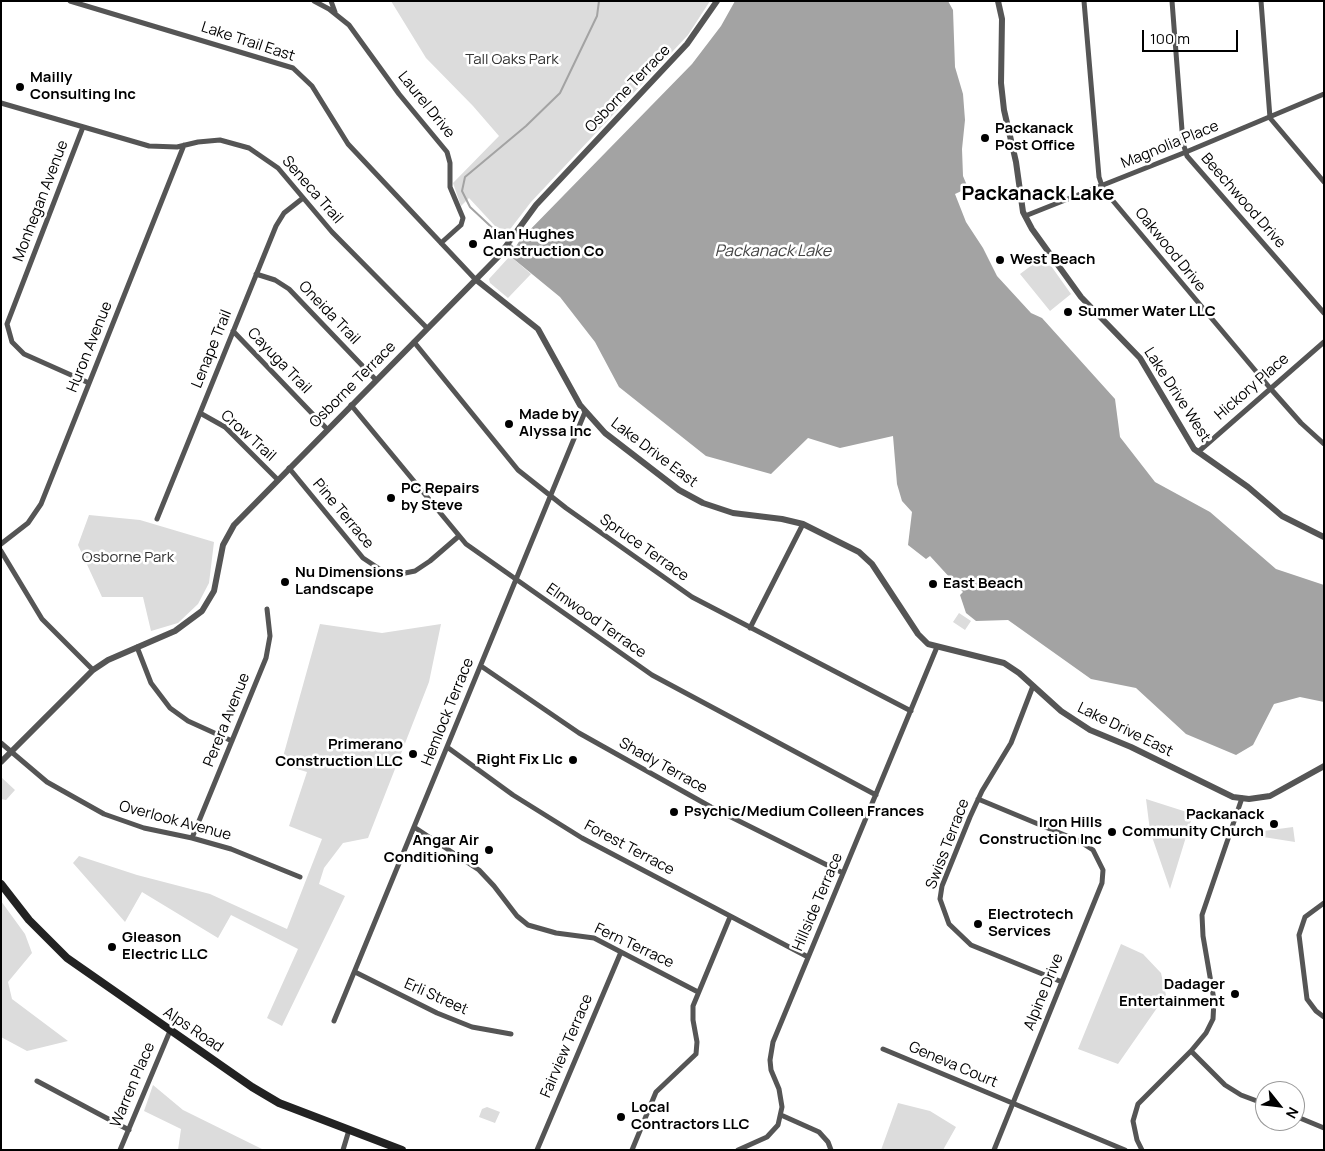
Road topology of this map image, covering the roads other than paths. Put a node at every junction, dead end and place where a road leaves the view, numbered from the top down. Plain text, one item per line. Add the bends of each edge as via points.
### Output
1 (70, 1) edge
2 (314, 1) edge
3 (331, 1) edge
4 (717, 1) edge
5 (998, 1) edge
6 (1084, 1) edge
7 (1172, 1) edge
8 (1261, 1) edge
9 (336, 14) junction
10 (1324, 94) edge
11 (1, 103) edge
12 (1270, 118) junction
13 (83, 127) junction
14 (184, 145) junction
15 (1186, 152) junction
16 (1324, 182) edge
17 (1101, 185) junction
18 (302, 198) junction
19 (1025, 216) junction
20 (441, 243) junction
21 (256, 274) junction
22 (475, 280) junction
23 (1324, 313) edge
24 (427, 328) junction
25 (233, 331) junction
26 (414, 342) junction
27 (1324, 342) edge
28 (376, 380) junction
29 (89, 383) junction
30 (1270, 388) junction
31 (351, 405) junction
32 (585, 412) junction
33 (200, 413) junction
34 (327, 429) junction
35 (1324, 444) edge
36 (1198, 452) junction
37 (290, 468) junction
38 (278, 480) junction
39 (551, 497) junction
40 (157, 519) dead end
41 (804, 524) junction
42 (459, 536) junction
43 (1324, 537) edge
44 (1, 544) edge
45 (1, 551) edge
46 (516, 580) junction
47 (267, 609) dead end
48 (750, 628) junction
49 (136, 647) junction
50 (937, 647) junction
51 (481, 666) junction
52 (93, 670) junction
53 (1032, 686) junction
54 (911, 711) junction
55 (232, 740) junction
56 (1, 743) edge
57 (447, 747) junction
58 (10, 752) junction
59 (1, 762) edge
60 (1324, 766) edge
61 (876, 795) junction
62 (1242, 798) junction
63 (978, 799) junction
64 (414, 827) junction
65 (192, 838) junction
66 (843, 873) junction
67 (300, 878) dead end
68 (1, 884) edge
69 (1324, 903) edge
70 (730, 917) junction
71 (621, 952) junction
72 (808, 957) junction
73 (355, 972) junction
74 (1062, 982) junction
75 (698, 992) junction
76 (1324, 1017) edge
77 (334, 1021) dead end
78 (170, 1031) junction
79 (511, 1034) dead end
80 (883, 1049) dead end
81 (1191, 1051) junction
82 (37, 1081) dead end
83 (1255, 1100) edge
84 (1013, 1103) junction
85 (781, 1115) junction
86 (1305, 1120) edge
87 (1324, 1128) edge
88 (128, 1130) junction
89 (349, 1130) junction
90 (120, 1150) edge
91 (343, 1150) edge
92 (402, 1150) edge
93 (537, 1150) edge
94 (632, 1150) edge
95 (738, 1150) edge
96 (831, 1150) edge
97 (994, 1150) edge
98 (1126, 1150) edge
99 (1142, 1150) edge

1 - 20 street, Lake Trail East via 294,68 312,86 348,144
2 - 9 street, Laurel Drive
3 - 9 street
4 - 22 street, Osborne Terrace via 680,53 542,198 498,257
5 - 19 street, Lake Drive West via 1002,20 1004,110
6 - 17 street
7 - 15 street, Beechwood Drive
8 - 12 street
9 - 20 street, Laurel Drive via 360,38 399,94 447,152 450,188 463,218 461,225
10 - 12 street, Magnolia Place
11 - 13 street, Seneca Trail
12 - 15 street, Magnolia Place
12 - 16 street
13 - 14 street, Seneca Trail via 148,146
13 - 29 street, Monhegan Avenue via 7,324 12,342 24,354
14 - 18 street, Seneca Trail via 220,140 249,148 278,168
14 - 29 street, Huron Avenue
15 - 17 street, Magnolia Place
15 - 23 street, Beechwood Drive
17 - 19 street, Magnolia Place
17 - 30 street, Oakwood Drive
18 - 21 street, Lenape Trail via 279,221
18 - 24 street, Seneca Trail
19 - 36 street, Lake Drive West via 1081,297 1140,358
20 - 22 street, Lake Trail East
21 - 25 street, Lenape Trail
21 - 28 street, Oneida Trail via 289,289
22 - 24 street, Osborne Terrace
22 - 32 street, Lake Drive East via 538,330
24 - 26 street, Osborne Terrace
25 - 33 street, Lenape Trail
25 - 34 street, Cayuga Trail
26 - 28 street, Osborne Terrace
26 - 39 street, Spruce Terrace via 518,470
27 - 30 street, Hickory Place
28 - 31 street, Osborne Terrace
29 - 44 street, Huron Avenue via 41,504 19,532
30 - 35 street, Oakwood Drive
30 - 36 street, Hickory Place
31 - 34 street, Osborne Terrace
31 - 42 street, Elmwood Terrace
32 - 39 street, Hemlock Terrace
32 - 41 street, Lake Drive East via 605,433 688,496 733,513
33 - 38 street, Crow Trail via 225,427
33 - 40 street, Lenape Trail
34 - 37 street, Osborne Terrace
36 - 43 street, Lake Drive West via 1282,516
37 - 38 street, Osborne Terrace
37 - 42 street, Pine Terrace via 363,558 384,572 400,574 415,570
38 - 49 street, Osborne Terrace via 228,534 214,591 202,611 179,628
39 - 46 street, Hemlock Terrace
39 - 48 street, Spruce Terrace via 684,591
41 - 48 street
41 - 50 street, Lake Drive East via 866,558 918,634 928,644
42 - 46 street, Elmwood Terrace
45 - 52 street via 42,619
46 - 51 street, Hemlock Terrace
46 - 61 street, Elmwood Terrace via 652,675
47 - 55 street, Perera Avenue via 270,636 266,658
48 - 54 street, Spruce Terrace
49 - 52 street, Osborne Terrace
49 - 55 street via 151,684 170,708 188,721
50 - 53 street, Lake Drive East via 1004,663
50 - 54 street, Hillside Terrace
51 - 57 street, Hemlock Terrace
51 - 66 street, Shady Terrace via 579,733 712,807
52 - 58 street, Osborne Terrace
53 - 62 street, Lake Drive East via 1090,730 1224,793
53 - 63 street, Swiss Terrace via 1011,743
54 - 61 street, Hillside Terrace
55 - 65 street, Perera Avenue
56 - 58 street, Overlook Avenue
57 - 64 street, Hemlock Terrace
57 - 70 street, Forest Terrace via 548,818
58 - 59 street, Osborne Terrace
58 - 65 street, Overlook Avenue via 41,778 85,805 138,826
60 - 62 street, Lake Drive East via 1270,796
61 - 66 street, Hillside Terrace
62 - 81 street via 1202,915 1214,1010 1209,1028
63 - 74 street, Swiss Terrace via 941,891 944,916 955,932 974,946
63 - 74 street, Alpine Drive via 1080,841 1093,850 1101,863 1102,883
64 - 71 street, Fern Terrace via 479,870 528,925 594,938
64 - 73 street, Hemlock Terrace
65 - 67 street, Overlook Avenue via 231,849
66 - 72 street, Hillside Terrace
68 - 78 main road, Alps Road via 29,920 66,958
69 - 76 street via 1304,917 1299,935 1305,992 1310,1006
70 - 72 street, Forest Terrace
70 - 75 street
71 - 75 street, Fern Terrace
71 - 93 street, Fairview Terrace
72 - 85 street, Hillside Terrace via 771,1051 771,1070 781,1098
73 - 77 street, Hemlock Terrace
73 - 79 street, Erli Street via 454,1020 484,1030
74 - 84 street, Alpine Drive
75 - 94 street via 692,1013 696,1054 656,1092
78 - 88 street, Warren Place
78 - 89 main road, Alps Road via 266,1096
80 - 84 street, Geneva Court
81 - 83 street via 1225,1085
81 - 99 street via 1141,1100 1136,1109 1133,1121
82 - 88 street
84 - 97 street, Alpine Drive
84 - 98 street, Geneva Court
85 - 95 street via 778,1125 767,1137
85 - 96 street via 819,1132
86 - 87 street
88 - 90 street, Warren Place
89 - 91 street
89 - 92 main road, Alps Road

